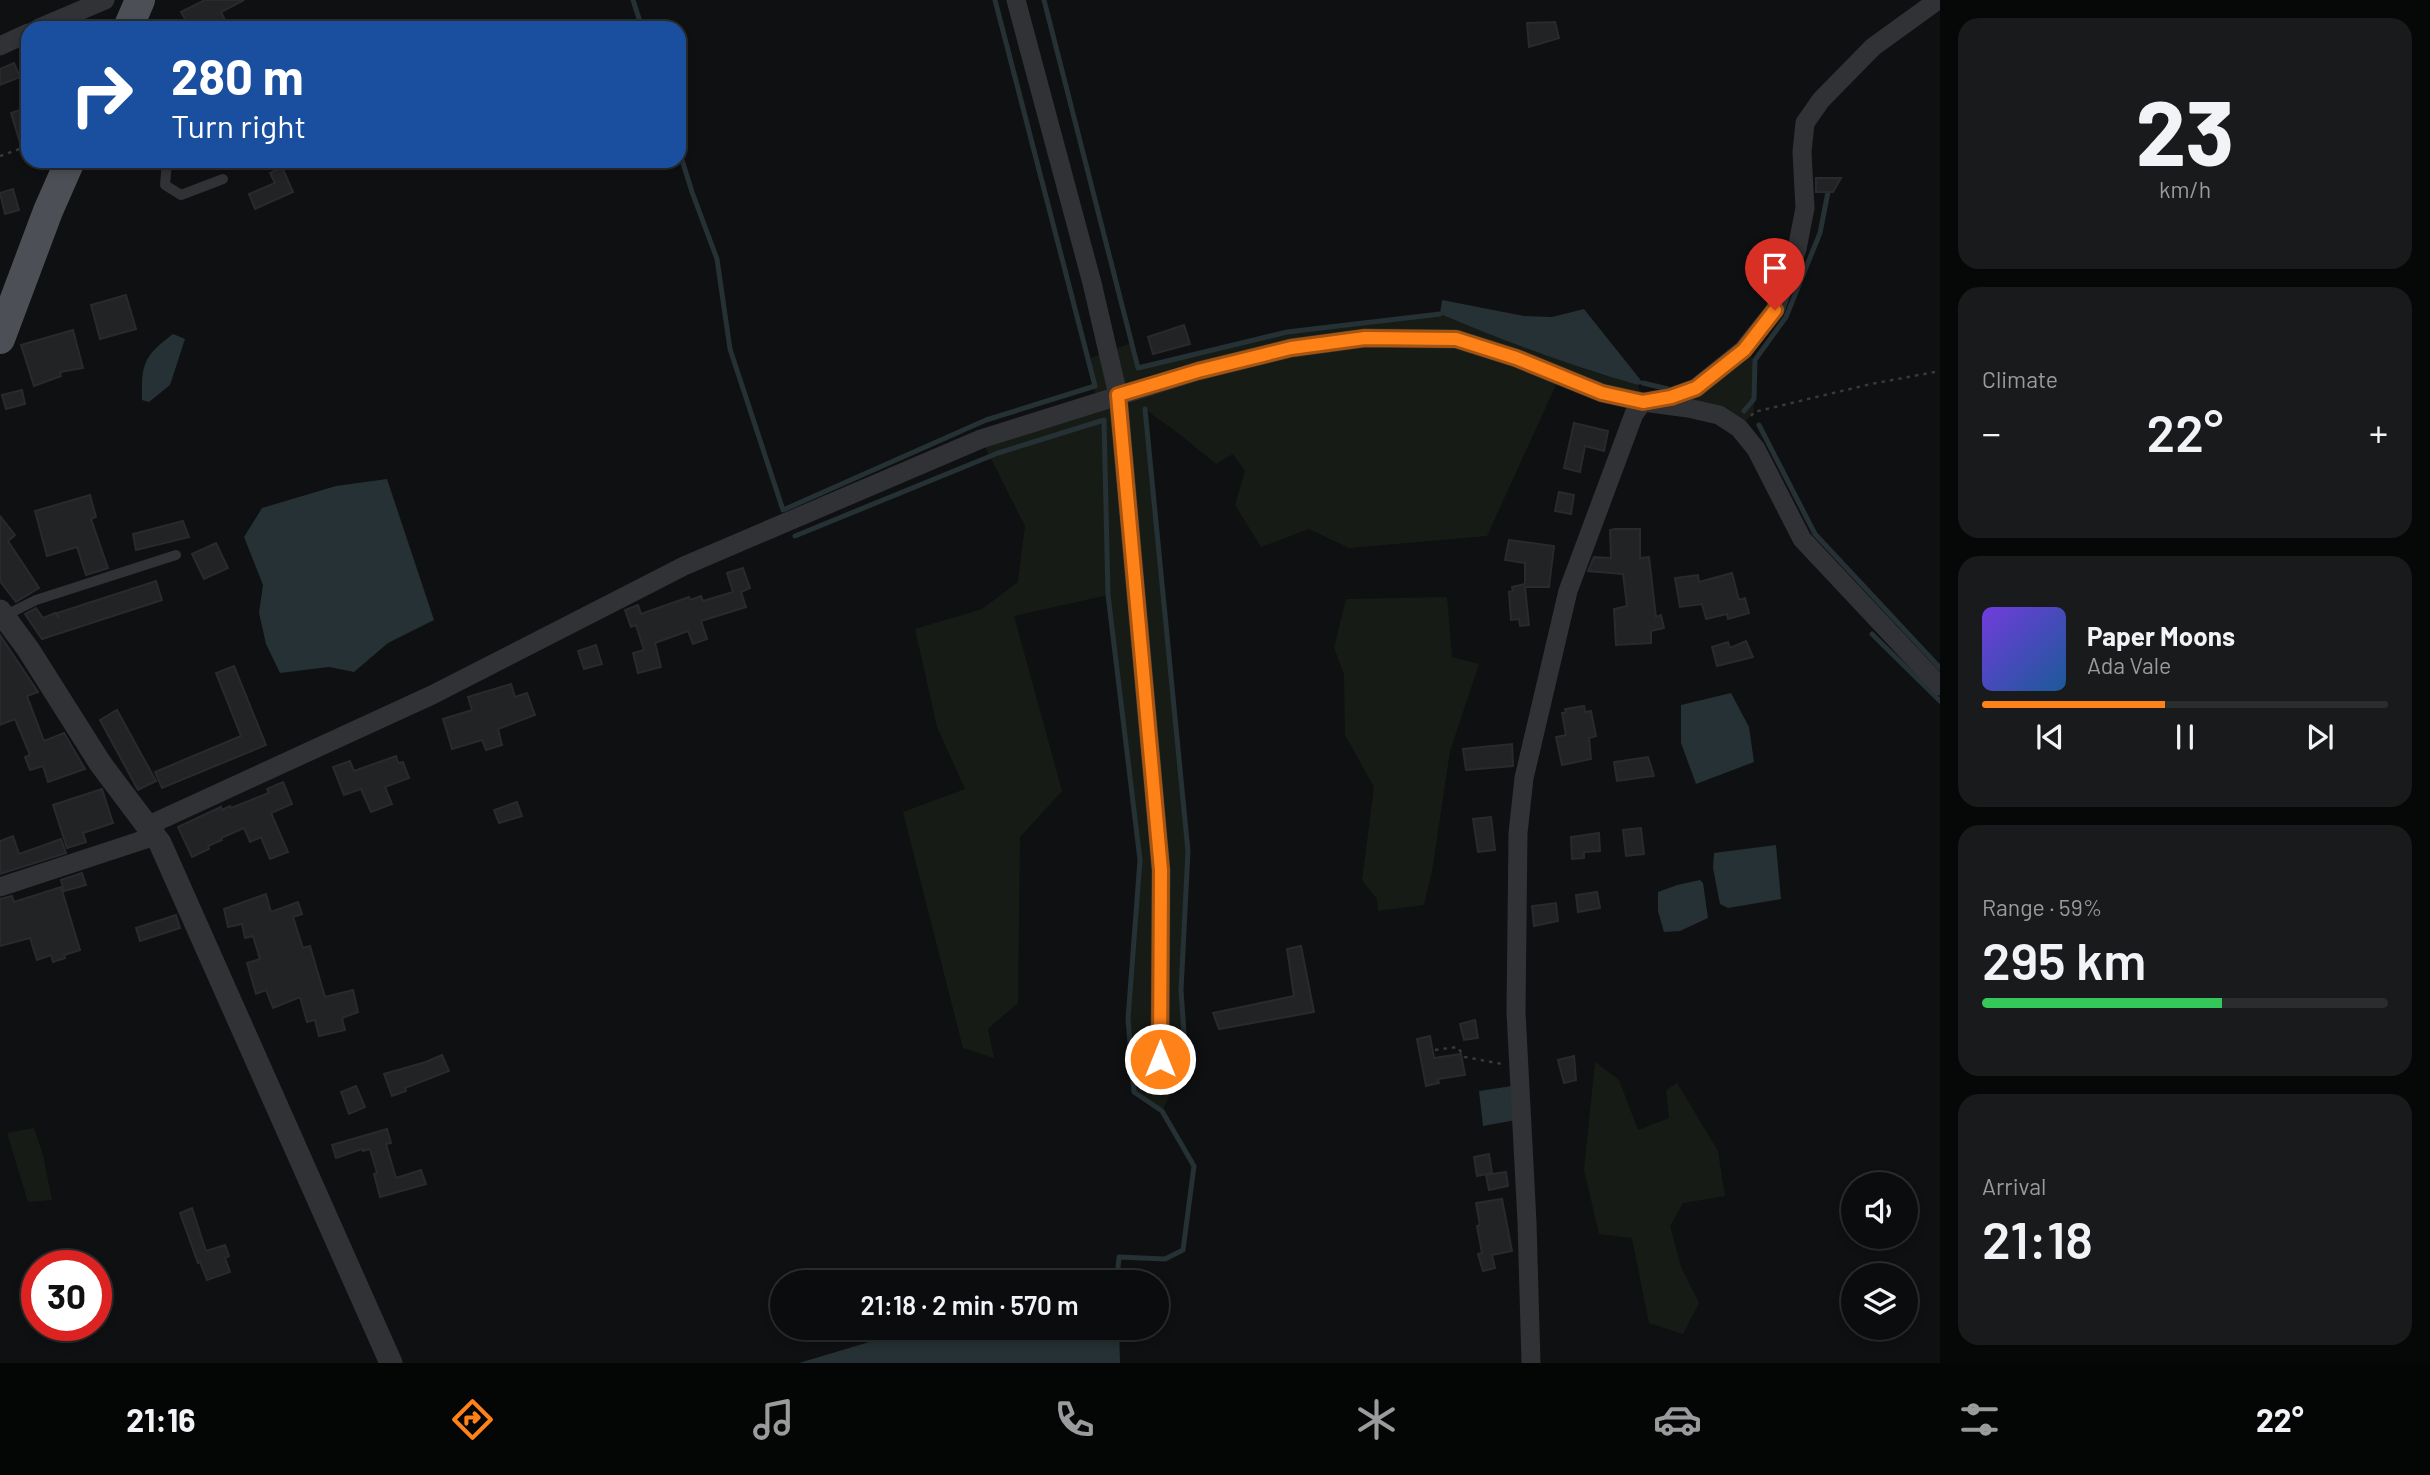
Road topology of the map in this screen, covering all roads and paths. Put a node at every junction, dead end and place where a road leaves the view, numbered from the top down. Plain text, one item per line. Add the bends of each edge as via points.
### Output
1 (105, 0) edge
2 (132, 0) edge
3 (141, 0) edge
4 (1016, 0) edge
5 (1938, 0) edge
6 (56, 21) edge
7 (131, 21) edge
8 (21, 36) edge
9 (0, 46) edge
10 (21, 148) edge
11 (0, 156) edge
12 (67, 168) edge
13 (166, 168) edge
14 (223, 179) dead end
15 (0, 339) edge
16 (1940, 371) edge
17 (1118, 395) junction
18 (1643, 402) junction
19 (1739, 428) junction
20 (176, 555) dead end
21 (2, 614) edge
22 (1940, 686) edge
23 (151, 831) junction
24 (0, 887) edge
25 (1435, 1050) dead end
26 (1160, 1059) dead end
27 (1519, 1068) junction
28 (391, 1363) edge
29 (1531, 1363) edge

1 - 6 street
2 - 3 street
3 - 7 main road
4 - 17 street
5 - 18 street via 1873,47 1805,123 1805,208 1797,249 1775,310 1744,350 1696,388
8 - 9 street
10 - 11 path
12 - 15 main road
13 - 14 lane via 165,185 181,195
16 - 19 path via 1754,412
17 - 18 street via 1291,348 1365,338 1456,339 1602,393
17 - 23 street via 981,439 684,566
17 - 26 street via 1161,870
18 - 19 street via 1719,415
18 - 27 street via 1634,414 1568,590 1524,778 1518,834
19 - 22 street via 1756,449 1802,539
20 - 21 lane
21 - 23 street via 100,763
23 - 24 street
23 - 28 street
25 - 27 path via 1457,1047 1465,1057
27 - 29 street

